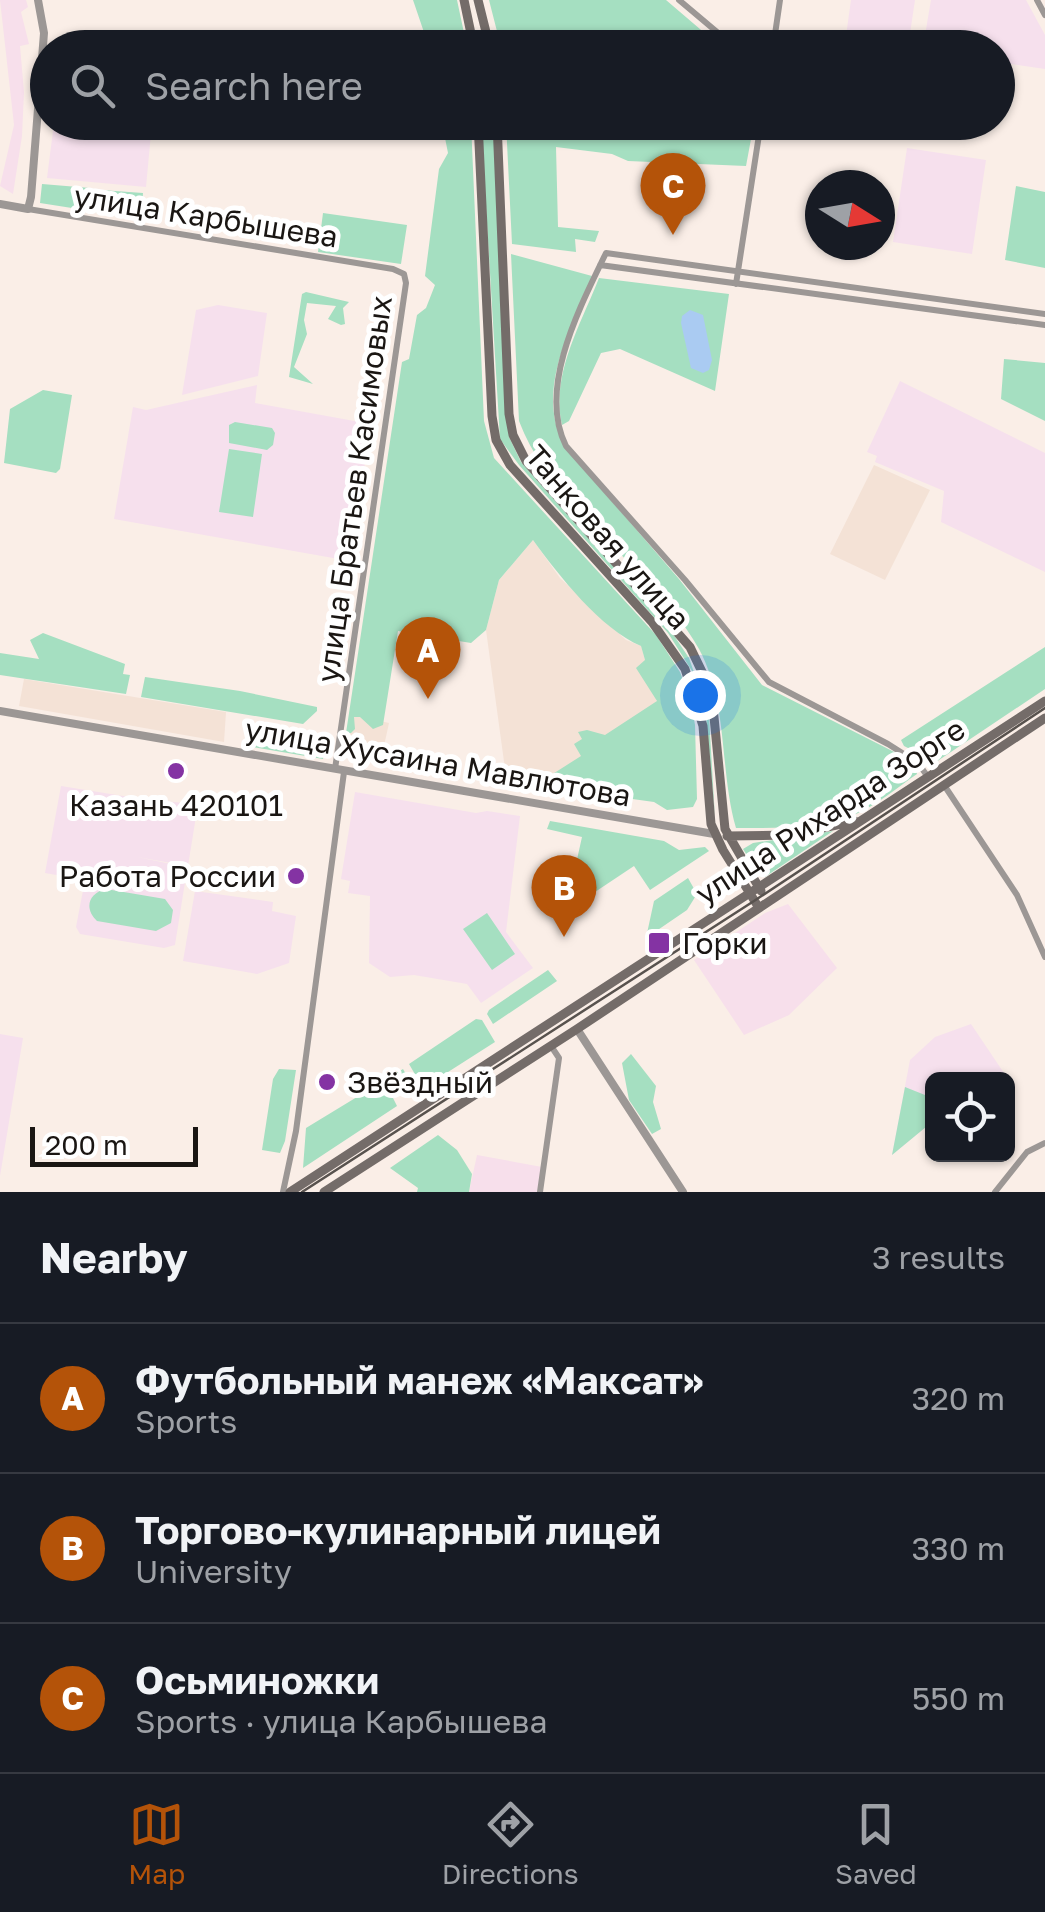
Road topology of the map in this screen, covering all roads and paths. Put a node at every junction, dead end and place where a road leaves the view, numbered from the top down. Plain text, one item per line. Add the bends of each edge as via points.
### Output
1 (38, 0) edge
2 (464, 0) edge
3 (478, 0) edge
4 (678, 0) edge
5 (780, 0) edge
6 (1037, 0) edge
7 (1045, 15) edge
8 (43, 30) edge
9 (470, 30) edge
10 (486, 30) edge
11 (714, 30) edge
12 (776, 30) edge
13 (34, 140) edge
14 (479, 140) edge
15 (498, 140) edge
16 (759, 140) edge
17 (0, 204) edge
18 (28, 209) junction
19 (600, 266) junction
20 (738, 272) junction
21 (404, 274) joint
22 (736, 284) junction
23 (1045, 314) edge
24 (1045, 325) edge
25 (1045, 701) edge
26 (0, 711) edge
27 (1045, 718) edge
28 (339, 771) junction
29 (928, 777) junction
30 (944, 785) junction
31 (867, 818) junction
32 (714, 834) junction
33 (729, 836) junction
34 (755, 891) junction
35 (764, 905) junction
36 (1045, 957) edge
37 (567, 1012) junction
38 (577, 1029) junction
39 (551, 1046) junction
40 (1045, 1142) edge
41 (286, 1192) edge
42 (324, 1192) edge
43 (540, 1192) edge
44 (683, 1192) edge
45 (995, 1192) edge

1 - 8 street
2 - 9 main road
3 - 10 main road
4 - 11 street
5 - 12 street
6 - 7 street
13 - 18 street
14 - 32 main road, Танковая улица via 496,440 510,466 652,622 685,670 703,726
15 - 33 main road, Танковая улица via 513,434 526,460 690,647 713,707
16 - 20 street
17 - 18 street, улица Карбышева
18 - 21 street, улица Карбышева
19 - 20 street via 606,253
19 - 22 street
19 - 29 street via 558,374 555,406 566,446 769,682 888,744
20 - 22 street
20 - 23 street
21 - 28 street, улица Братьев Касимовых
22 - 24 street
25 - 29 main road, улица Рихарда Зорге
26 - 28 street, улица Хусаина Мавлютова
27 - 30 main road, улица Рихарда Зорге
28 - 32 street, улица Хусаина Мавлютова
28 - 41 street, улица Братьев Касимовых
29 - 31 main road, улица Рихарда Зорге
30 - 35 main road, улица Рихарда Зорге
30 - 36 street via 1017,895
31 - 33 main road, улица Хусаина Мавлютова via 790,835
31 - 34 main road, улица Рихарда Зорге
32 - 33 main road, улица Хусаина Мавлютова
32 - 34 main road, Танковая улица
33 - 34 main road, Танковая улица
34 - 35 main road, Танковая улица
34 - 37 main road, улица Рихарда Зорге
35 - 38 main road, улица Рихарда Зорге
37 - 38 main road
37 - 41 main road, улица Рихарда Зорге
38 - 39 main road, улица Рихарда Зорге
38 - 44 street
39 - 42 main road, улица Рихарда Зорге
39 - 43 street via 559,1058
40 - 45 street via 1027,1152

